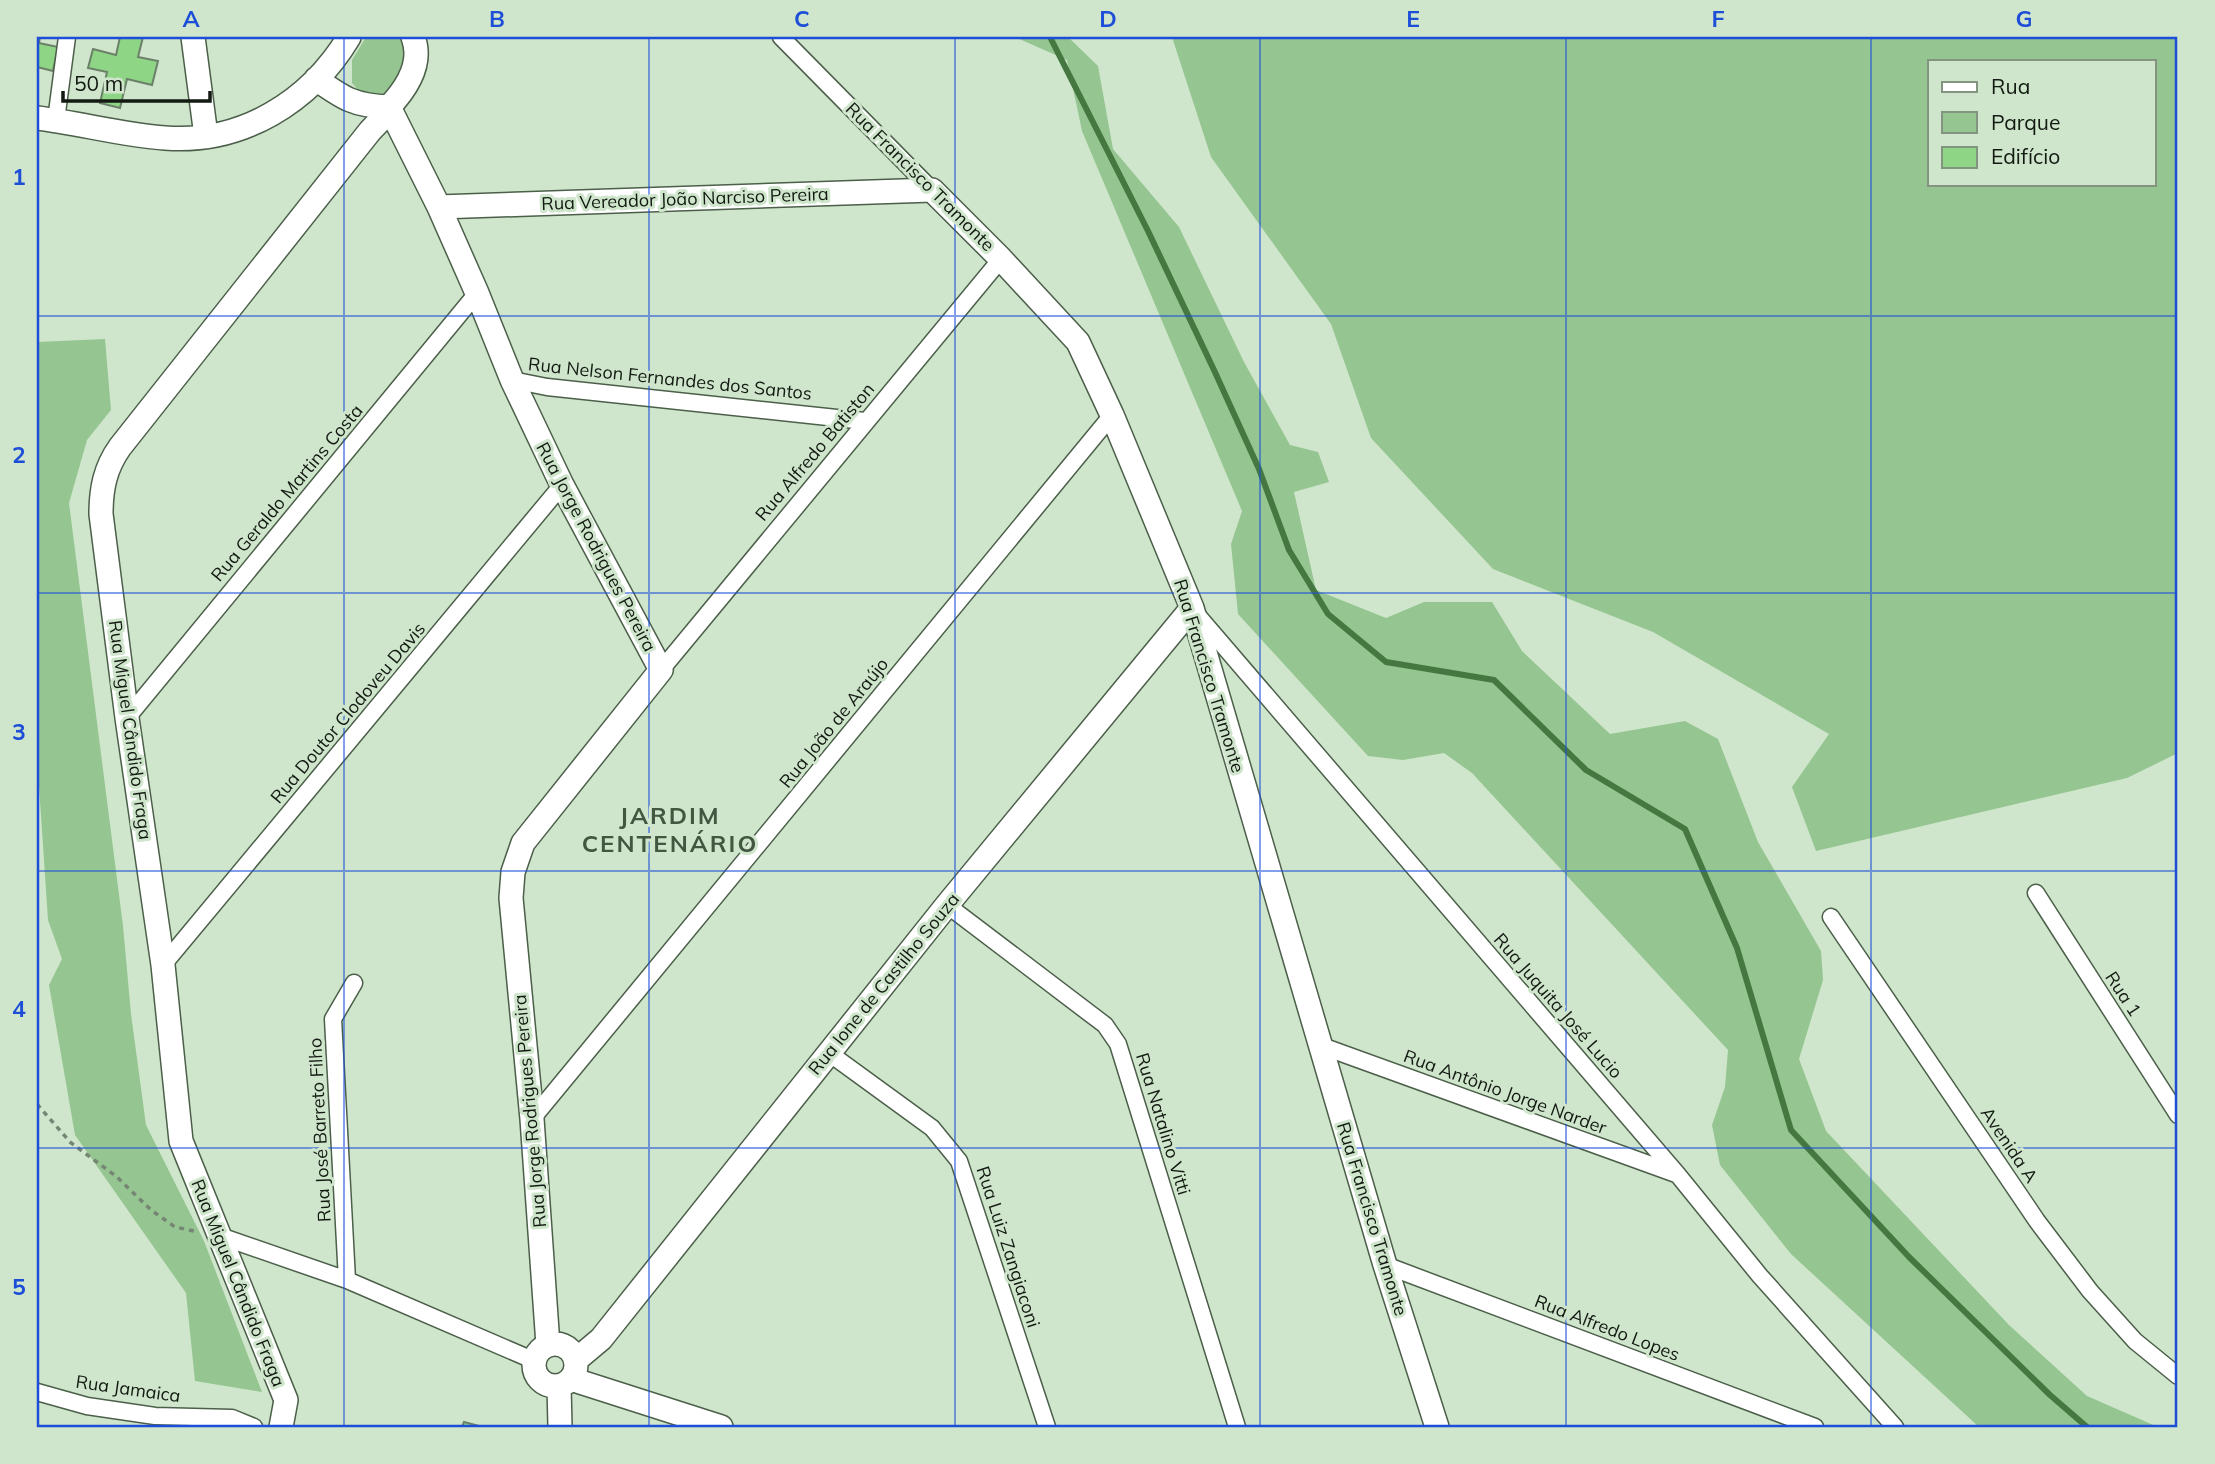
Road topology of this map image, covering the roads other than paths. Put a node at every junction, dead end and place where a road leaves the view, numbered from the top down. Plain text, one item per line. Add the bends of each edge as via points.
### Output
1 (67, 37) edge
2 (192, 37) edge
3 (349, 37) edge
4 (413, 37) edge
5 (781, 37) edge
6 (316, 79) junction
7 (389, 109) junction
8 (46, 119) edge
9 (206, 136) junction
10 (932, 190) junction
11 (439, 207) junction
12 (1001, 259) junction
13 (477, 293) junction
14 (512, 380) junction
15 (1112, 415) junction
16 (866, 421) junction
17 (562, 485) junction
18 (1192, 608) junction
19 (661, 670) junction
20 (127, 718) junction
21 (2036, 893) dead end
22 (947, 905) junction
23 (1831, 917) dead end
24 (163, 965) junction
25 (354, 984) dead end
26 (1319, 1045) junction
27 (829, 1052) junction
28 (2178, 1115) edge
29 (532, 1119) junction
30 (1678, 1175) junction
31 (220, 1236) junction
32 (1385, 1265) junction
33 (347, 1280) junction
34 (541, 1353) junction
35 (569, 1375) junction
36 (2178, 1376) edge
37 (37, 1392) edge
38 (254, 1427) edge
39 (281, 1427) edge
40 (560, 1427) edge
41 (721, 1427) edge
42 (1047, 1427) edge
43 (1237, 1427) edge
44 (1437, 1427) edge
45 (1815, 1427) edge
46 (1895, 1427) edge

1 - 8 street
2 - 9 street
3 - 6 street
4 - 7 street via 417,62
5 - 10 street, Rua Francisco Tramonte
6 - 7 street via 366,107
6 - 9 street via 256,123
7 - 11 street, Rua Jorge Rodrigues Pereira
7 - 20 street, Rua Miguel Cândido Fraga via 137,425 106,471 101,514
8 - 9 street via 166,138
10 - 11 street, Rua Vereador João Narciso Pereira
10 - 12 street, Rua Francisco Tramonte
11 - 13 street, Rua Jorge Rodrigues Pereira
12 - 15 street, Rua Francisco Tramonte via 1078,342
12 - 16 street, Rua Alfredo Batiston
13 - 14 street, Rua Jorge Rodrigues Pereira
13 - 20 street, Rua Geraldo Martins Costa
14 - 16 street, Rua Nelson Fernandes dos Santos
14 - 17 street, Rua Jorge Rodrigues Pereira
15 - 18 street, Rua Francisco Tramonte
15 - 29 street, Rua João de Araújo
16 - 19 street, Rua Alfredo Batiston
17 - 19 street, Rua Jorge Rodrigues Pereira
17 - 24 street, Rua Doutor Clodoveu Davis
18 - 22 street, Rua Ione de Castilho Souza
18 - 26 street, Rua Francisco Tramonte
18 - 30 street, Rua Juquita José Lucio
19 - 29 street, Rua Jorge Rodrigues Pereira via 523,843 513,872 511,898
20 - 24 street, Rua Miguel Cândido Fraga
21 - 28 street, Rua 1
22 - 27 street, Rua Ione de Castilho Souza
22 - 43 street, Rua Natalino Vitti via 1105,1025 1118,1044
23 - 36 street, Avenida A via 2074,1271 2136,1341
24 - 31 street, Rua Miguel Cândido Fraga via 181,1141
25 - 33 street, Rua José Barreto Filho via 333,1019
26 - 30 street, Rua Antônio Jorge Narder
26 - 32 street, Rua Francisco Tramonte
27 - 35 street, Rua Ione de Castilho Souza
27 - 42 street, Rua Luiz Zangiaconi via 932,1128 959,1161
29 - 34 street, Rua Jorge Rodrigues Pereira
30 - 46 street, Rua Juquita José Lucio via 1760,1276
31 - 33 street
31 - 39 street, Rua Miguel Cândido Fraga via 286,1400
32 - 44 street, Rua Francisco Tramonte
32 - 45 street, Rua Alfredo Lopes
33 - 34 street
34 - 35 street via 562,1345 573,1353
34 - 35 street via 534,1367 545,1384
35 - 40 street
35 - 41 street
37 - 38 street, Rua Jamaica via 87,1406 155,1416 232,1418

